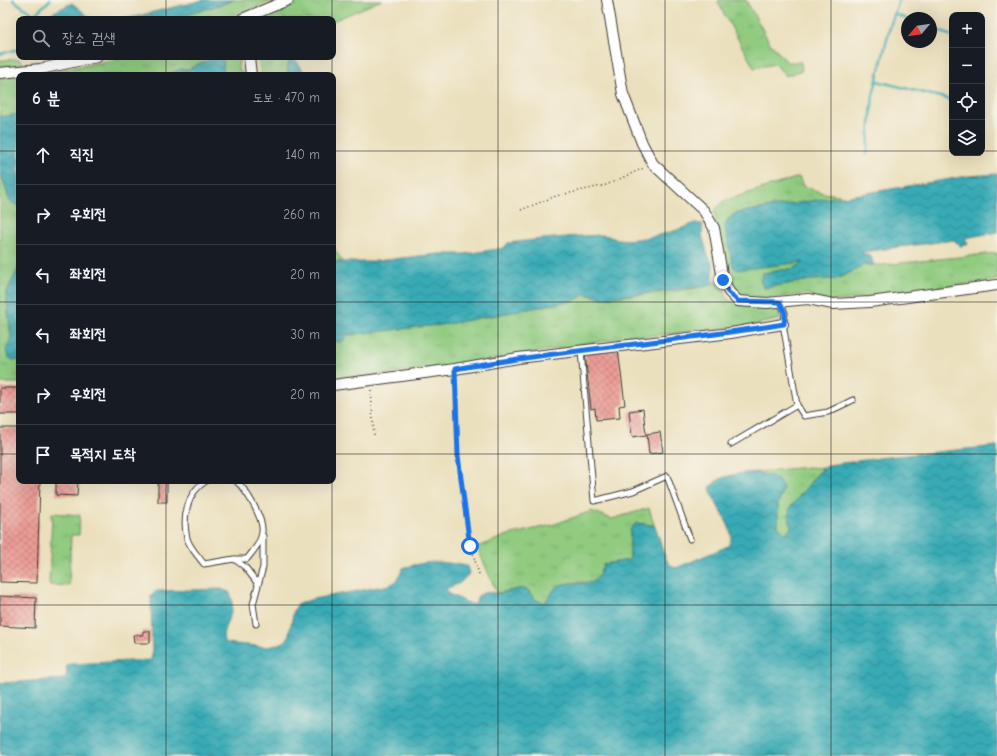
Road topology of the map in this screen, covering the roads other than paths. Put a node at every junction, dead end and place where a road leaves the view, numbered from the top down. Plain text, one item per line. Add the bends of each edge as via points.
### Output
1 (288, 0) edge
2 (607, 0) edge
3 (251, 16) edge
4 (83, 60) edge
5 (249, 60) edge
6 (251, 72) edge
7 (0, 73) edge
8 (997, 286) edge
9 (780, 302) junction
10 (784, 324) junction
11 (581, 350) junction
12 (336, 385) edge
13 (852, 400) dead end
14 (797, 406) junction
15 (731, 444) dead end
16 (201, 484) edge
17 (239, 484) edge
18 (263, 531) junction
19 (690, 539) dead end
20 (234, 559) junction
21 (258, 584) junction
22 (256, 624) dead end

1 - 3 street
2 - 9 street via 623,94 653,164 704,211 714,228 723,280 728,292 738,301
4 - 7 street via 40,69
5 - 6 street
8 - 9 street via 870,302 833,304 808,299
9 - 10 lane via 785,313
10 - 11 street via 731,333
10 - 14 lane
11 - 12 street
11 - 19 lane via 594,502 633,491 667,476
13 - 14 lane via 828,412 804,416
14 - 15 lane
16 - 20 lane via 185,511 187,539 204,564
17 - 18 lane via 253,501
18 - 20 lane via 258,545 247,559
18 - 21 lane via 263,567
20 - 21 lane via 245,567
21 - 22 lane via 253,604

